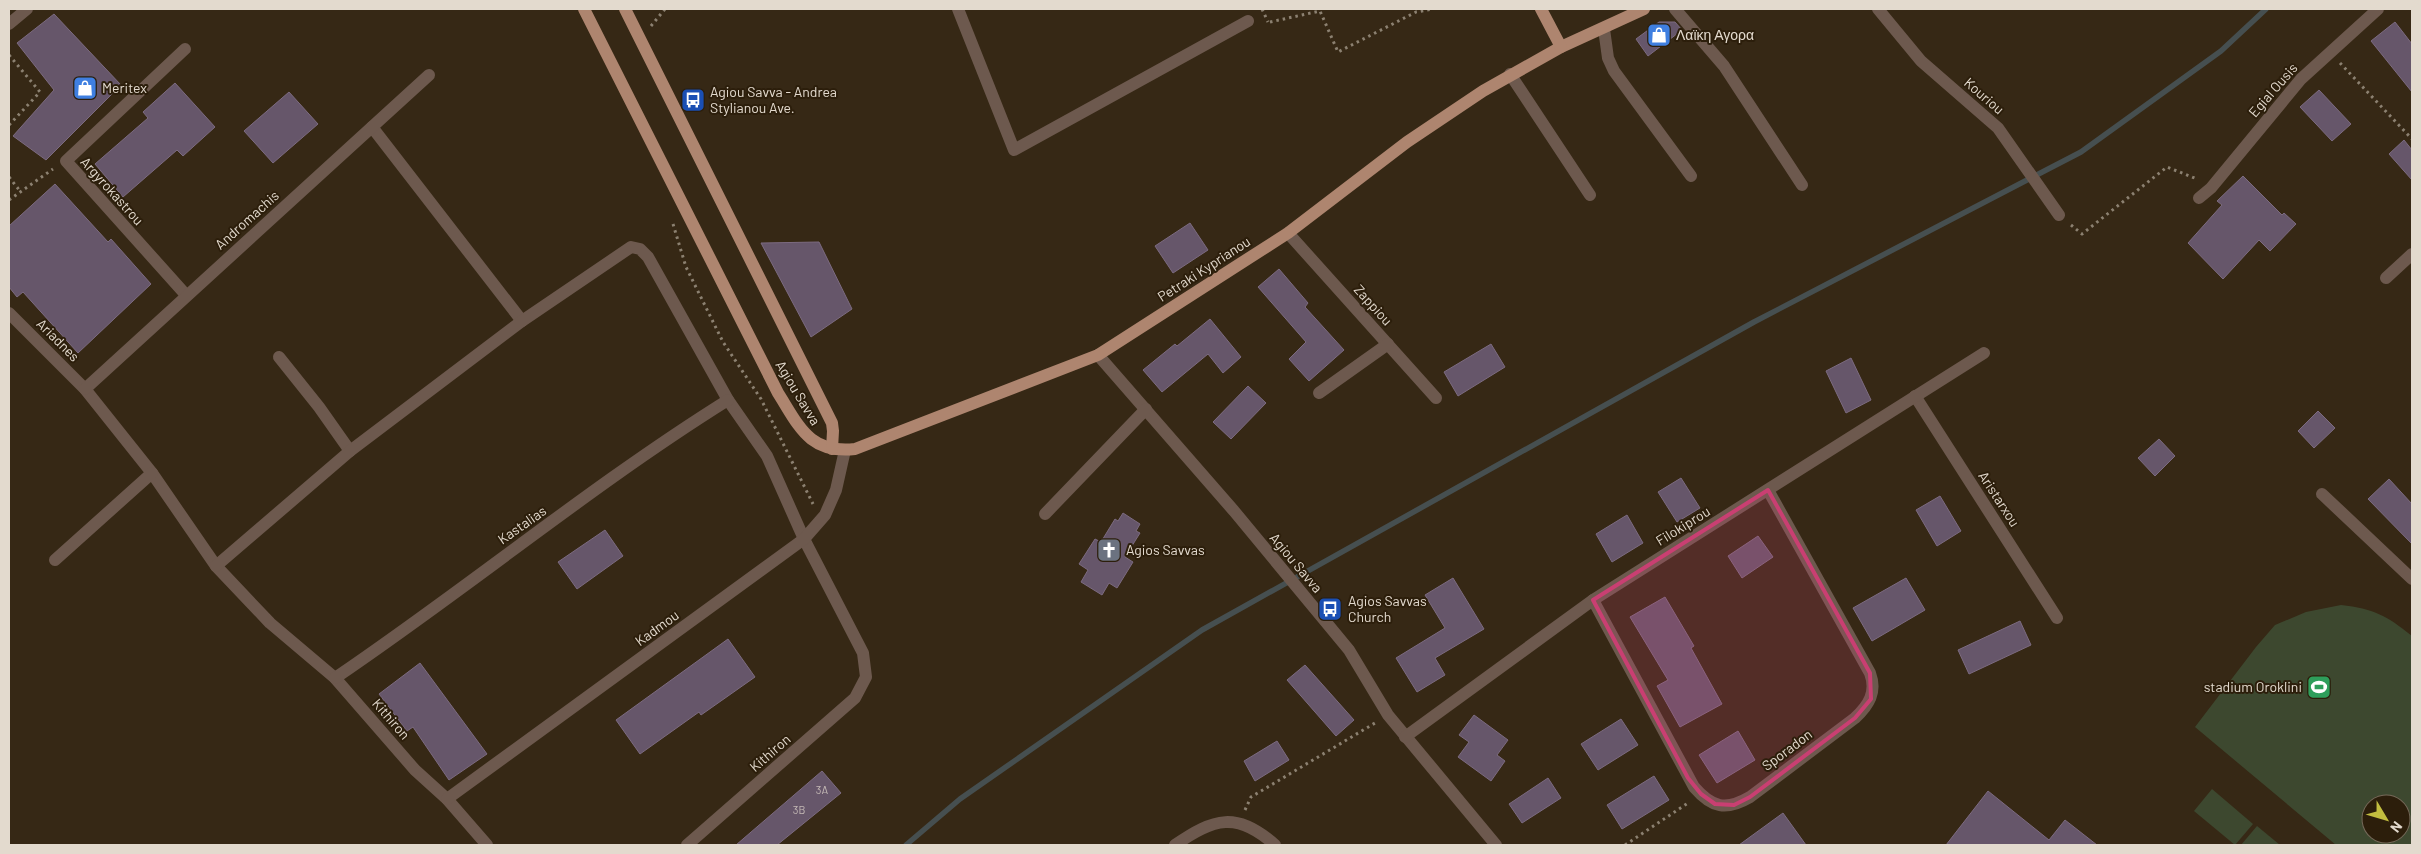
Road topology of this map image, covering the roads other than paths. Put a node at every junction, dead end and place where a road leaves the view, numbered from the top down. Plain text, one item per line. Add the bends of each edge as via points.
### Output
1 (27, 9) edge
2 (584, 9) edge
3 (624, 9) edge
4 (958, 9) edge
5 (1541, 9) edge
6 (1644, 9) edge
7 (1675, 9) edge
8 (1878, 9) edge
9 (2378, 9) edge
10 (1248, 21) dead end
11 (9, 24) edge
12 (1604, 29) junction
13 (1561, 47) junction
14 (185, 49) dead end
15 (1510, 74) junction
16 (429, 75) dead end
17 (372, 127) junction
18 (1692, 176) dead end
19 (1802, 186) dead end
20 (1590, 195) dead end
21 (2199, 198) dead end
22 (2059, 216) road end
23 (1288, 232) junction
24 (2412, 254) edge
25 (2386, 278) dead end
26 (186, 295) junction
27 (9, 313) edge
28 (522, 321) junction
29 (1388, 344) junction
30 (1984, 352) dead end
31 (1098, 355) junction
32 (279, 357) dead end
33 (85, 388) junction
34 (1319, 393) dead end
35 (1915, 396) junction
36 (1436, 398) dead end
37 (728, 400) junction
38 (1146, 409) junction
39 (832, 449) junction
40 (845, 450) junction
41 (350, 452) junction
42 (152, 473) junction
43 (1768, 490) junction
44 (2322, 494) dead end
45 (1045, 514) dead end
46 (804, 539) junction
47 (55, 560) dead end
48 (216, 566) junction
49 (2412, 579) edge
50 (1593, 600) junction
51 (2057, 618) dead end
52 (335, 678) junction
53 (1406, 737) junction
54 (447, 799) junction
55 (487, 845) edge
56 (686, 845) edge
57 (1175, 845) edge
58 (1274, 845) edge
59 (1496, 845) edge

1 - 11 street
2 - 39 main road, Agiou Savva via 778,393 807,437
3 - 39 main road, Agiou Savva via 832,423
4 - 10 street via 1014,150
5 - 13 main road
6 - 12 main road, Petraki Kyprianou
7 - 19 street via 1724,66
8 - 22 street, Kouriou via 1921,61 1986,116 2006,138
9 - 21 street, Egial Ousis via 2301,79
12 - 13 main road, Petraki Kyprianou
12 - 18 street via 1608,58 1614,71
13 - 15 main road, Petraki Kyprianou
14 - 26 street, Argyrokastrou via 66,161
15 - 20 street
15 - 23 main road, Petraki Kyprianou via 1407,142
16 - 17 street, Andromachis
17 - 26 street, Andromachis
17 - 28 street
23 - 29 street, Zappiou
23 - 31 main road, Petraki Kyprianou
24 - 25 street
26 - 33 street, Andromachis
27 - 33 street, Ariadnes
28 - 37 street via 631,247 640,249 648,257
28 - 41 street
29 - 34 street
29 - 36 street, Zappiou
30 - 35 street, Filokiprou
31 - 38 street, Agiou Savva
31 - 40 main road, Petraki Kyprianou via 855,450
32 - 41 street
33 - 42 street, Ariadnes
35 - 43 street, Filokiprou
35 - 51 street, Aristarxou
37 - 46 street via 767,456
37 - 52 street, Kastalias
38 - 45 street
38 - 53 street, Agiou Savva via 1349,650
39 - 40 main road, Petraki Kyprianou
40 - 46 street, Kadmou via 836,490 821,520
41 - 48 street
42 - 47 street
42 - 48 street, Ariadnes
43 - 50 street, Filokiprou
43 - 50 street, Sporadon via 1870,673 1873,691 1866,707 1855,718 1750,797 1724,806 1700,794 1688,778
44 - 49 street
46 - 54 street, Kadmou
46 - 56 street, Kithiron via 864,653 866,677 855,698
48 - 52 street, Kithiron via 270,623
50 - 53 street, Filokiprou
52 - 54 street, Kithiron via 415,770
53 - 59 street, Agiou Savva
54 - 55 street, Kithiron
57 - 58 street via 1206,826 1223,821 1239,822 1256,830

